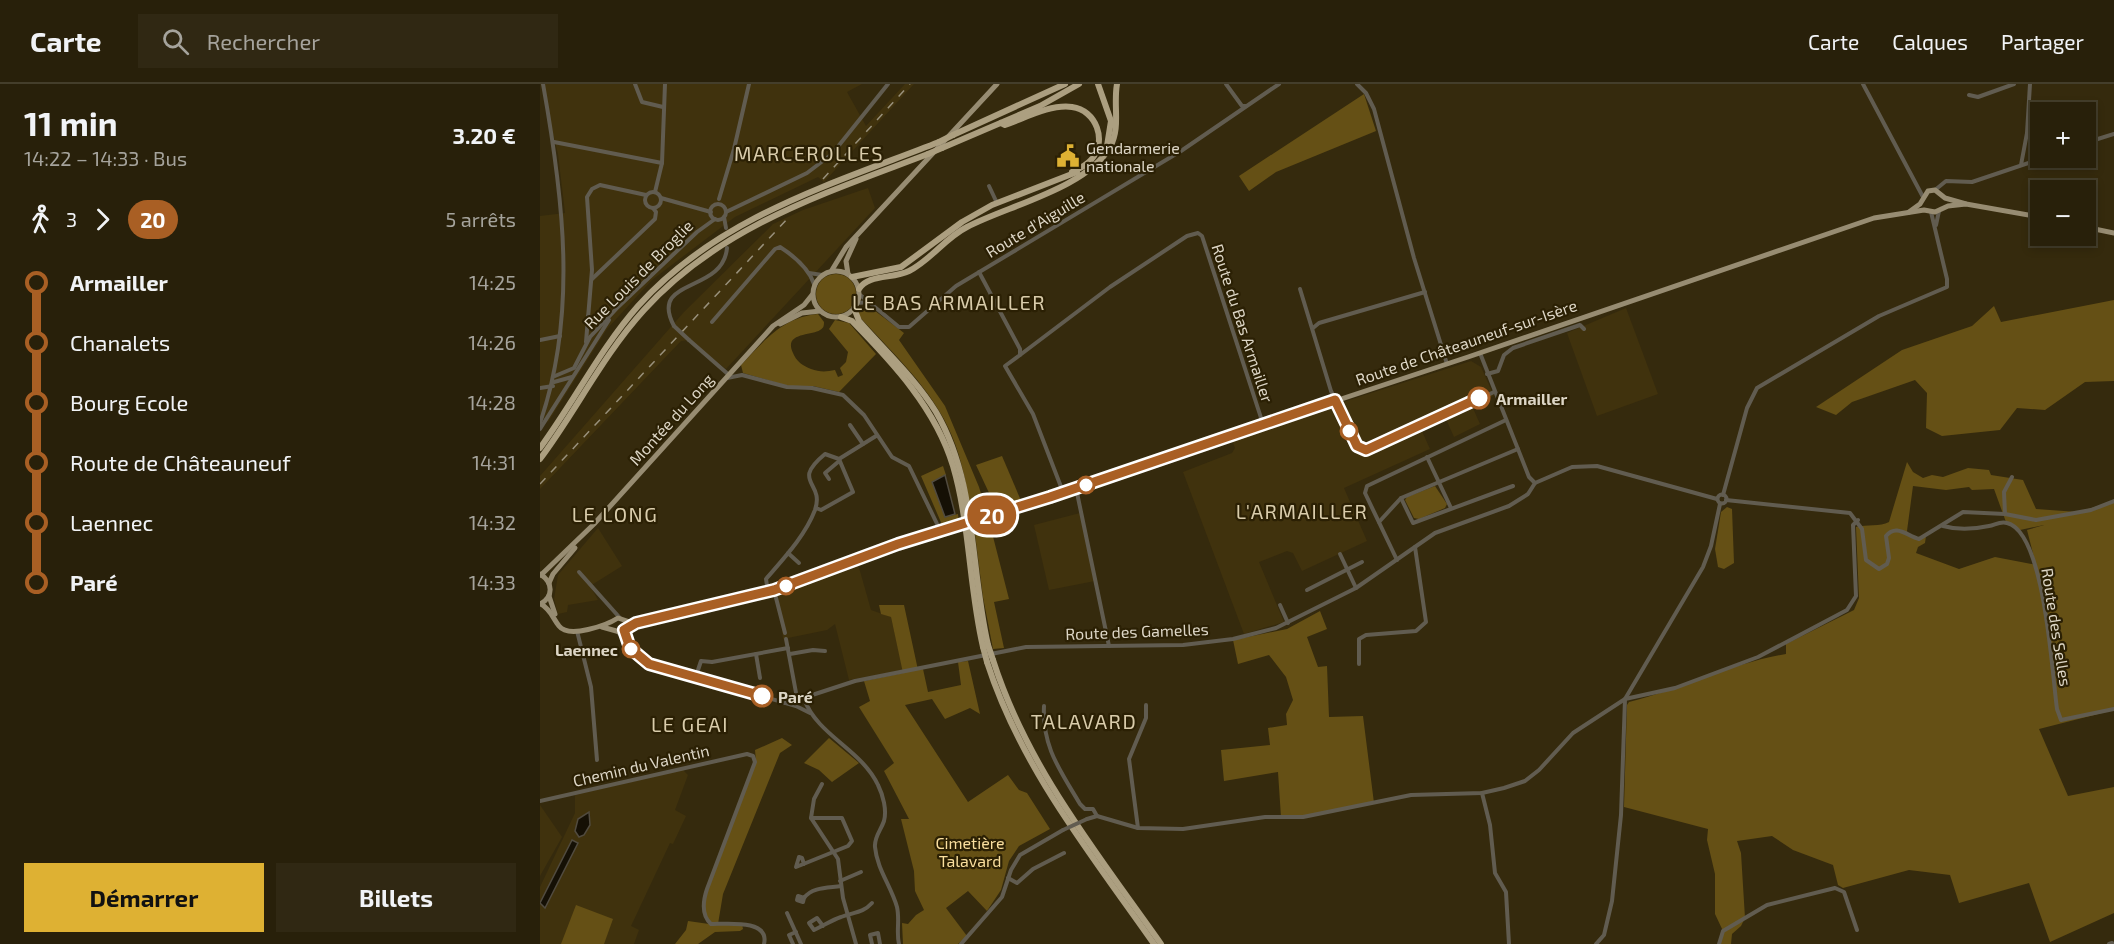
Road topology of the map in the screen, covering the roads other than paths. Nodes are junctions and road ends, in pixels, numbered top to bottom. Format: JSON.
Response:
{"nodes":[{"id":1,"x":543,"y":84,"type":"edge"},
{"id":2,"x":635,"y":84,"type":"edge"},
{"id":3,"x":665,"y":84,"type":"edge"},
{"id":4,"x":749,"y":84,"type":"edge"},
{"id":5,"x":888,"y":84,"type":"edge"},
{"id":6,"x":997,"y":84,"type":"edge"},
{"id":7,"x":1065,"y":84,"type":"edge"},
{"id":8,"x":1079,"y":84,"type":"edge"},
{"id":9,"x":1099,"y":84,"type":"edge"},
{"id":10,"x":1117,"y":84,"type":"edge"},
{"id":11,"x":1226,"y":84,"type":"edge"},
{"id":12,"x":1279,"y":84,"type":"edge"},
{"id":13,"x":1357,"y":84,"type":"edge"},
{"id":14,"x":1863,"y":84,"type":"edge"},
{"id":15,"x":2014,"y":84,"type":"edge"},
{"id":16,"x":2030,"y":84,"type":"edge"},
{"id":17,"x":1969,"y":94,"type":"dead end"},
{"id":18,"x":1247,"y":106,"type":"junction"},
{"id":19,"x":663,"y":107,"type":"junction"},
{"id":20,"x":1000,"y":123,"type":"junction"},
{"id":21,"x":2114,"y":134,"type":"edge"},
{"id":22,"x":2096,"y":140,"type":"edge"},
{"id":23,"x":554,"y":142,"type":"junction"},
{"id":24,"x":940,"y":145,"type":"junction"},
{"id":25,"x":1109,"y":149,"type":"junction"},
{"id":26,"x":2030,"y":162,"type":"edge"},
{"id":27,"x":662,"y":163,"type":"junction"},
{"id":28,"x":2021,"y":165,"type":"junction"},
{"id":29,"x":1063,"y":177,"type":"junction"},
{"id":30,"x":1944,"y":183,"type":"junction"},
{"id":31,"x":989,"y":186,"type":"dead end"},
{"id":32,"x":1919,"y":189,"type":"junction"},
{"id":33,"x":1935,"y":190,"type":"junction"},
{"id":34,"x":1928,"y":191,"type":"junction"},
{"id":35,"x":655,"y":192,"type":"junction"},
{"id":36,"x":646,"y":195,"type":"junction"},
{"id":37,"x":1943,"y":195,"type":"junction"},
{"id":38,"x":661,"y":198,"type":"junction"},
{"id":39,"x":1923,"y":200,"type":"junction"},
{"id":40,"x":997,"y":203,"type":"junction"},
{"id":41,"x":719,"y":204,"type":"junction"},
{"id":42,"x":1966,"y":204,"type":"junction"},
{"id":43,"x":653,"y":208,"type":"junction"},
{"id":44,"x":1941,"y":209,"type":"junction"},
{"id":45,"x":726,"y":210,"type":"junction"},
{"id":46,"x":1930,"y":211,"type":"junction"},
{"id":47,"x":712,"y":214,"type":"junction"},
{"id":48,"x":1905,"y":214,"type":"junction"},
{"id":49,"x":2030,"y":215,"type":"edge"},
{"id":50,"x":722,"y":218,"type":"junction"},
{"id":51,"x":725,"y":226,"type":"dead end"},
{"id":52,"x":863,"y":228,"type":"junction"},
{"id":53,"x":1935,"y":229,"type":"junction"},
{"id":54,"x":2096,"y":229,"type":"edge"},
{"id":55,"x":2114,"y":233,"type":"edge"},
{"id":56,"x":727,"y":248,"type":"dead end"},
{"id":57,"x":832,"y":270,"type":"junction"},
{"id":58,"x":979,"y":272,"type":"junction"},
{"id":59,"x":808,"y":273,"type":"junction"},
{"id":60,"x":822,"y":275,"type":"junction"},
{"id":61,"x":850,"y":275,"type":"junction"},
{"id":62,"x":592,"y":279,"type":"junction"},
{"id":63,"x":814,"y":284,"type":"junction"},
{"id":64,"x":1300,"y":289,"type":"dead end"},
{"id":65,"x":859,"y":291,"type":"junction"},
{"id":66,"x":1425,"y":292,"type":"junction"},
{"id":67,"x":812,"y":295,"type":"junction"},
{"id":68,"x":870,"y":302,"type":"junction"},
{"id":69,"x":856,"y":306,"type":"junction"},
{"id":70,"x":820,"y":311,"type":"junction"},
{"id":71,"x":587,"y":313,"type":"junction"},
{"id":72,"x":841,"y":317,"type":"junction"},
{"id":73,"x":712,"y":322,"type":"dead end"},
{"id":74,"x":592,"y":324,"type":"junction"},
{"id":75,"x":586,"y":326,"type":"junction"},
{"id":76,"x":603,"y":327,"type":"junction"},
{"id":77,"x":1313,"y":328,"type":"junction"},
{"id":78,"x":1584,"y":329,"type":"dead end"},
{"id":79,"x":769,"y":331,"type":"junction"},
{"id":80,"x":595,"y":332,"type":"junction"},
{"id":81,"x":560,"y":336,"type":"junction"},
{"id":82,"x":540,"y":340,"type":"edge"},
{"id":83,"x":594,"y":342,"type":"junction"},
{"id":84,"x":586,"y":345,"type":"junction"},
{"id":85,"x":1480,"y":353,"type":"junction"},
{"id":86,"x":1020,"y":355,"type":"junction"},
{"id":87,"x":739,"y":364,"type":"junction"},
{"id":88,"x":1447,"y":364,"type":"junction"},
{"id":89,"x":556,"y":368,"type":"junction"},
{"id":90,"x":566,"y":372,"type":"junction"},
{"id":91,"x":1487,"y":374,"type":"junction"},
{"id":92,"x":729,"y":375,"type":"junction"},
{"id":93,"x":742,"y":375,"type":"junction"},
{"id":94,"x":555,"y":376,"type":"junction"},
{"id":95,"x":572,"y":377,"type":"junction"},
{"id":96,"x":724,"y":380,"type":"junction"},
{"id":97,"x":553,"y":384,"type":"junction"},
{"id":98,"x":540,"y":388,"type":"edge"},
{"id":99,"x":1494,"y":392,"type":"junction"},
{"id":100,"x":1335,"y":400,"type":"junction"},
{"id":101,"x":1506,"y":420,"type":"junction"},
{"id":102,"x":540,"y":423,"type":"edge"},
{"id":103,"x":1263,"y":424,"type":"junction"},
{"id":104,"x":850,"y":425,"type":"dead end"},
{"id":105,"x":540,"y":429,"type":"edge"},
{"id":106,"x":876,"y":436,"type":"junction"},
{"id":107,"x":863,"y":444,"type":"junction"},
{"id":108,"x":540,"y":448,"type":"edge"},
{"id":109,"x":1518,"y":448,"type":"junction"},
{"id":110,"x":1427,"y":457,"type":"junction"},
{"id":111,"x":540,"y":459,"type":"edge"},
{"id":112,"x":838,"y":461,"type":"junction"},
{"id":113,"x":2012,"y":477,"type":"dead end"},
{"id":114,"x":830,"y":479,"type":"dead end"},
{"id":115,"x":1439,"y":482,"type":"junction"},
{"id":116,"x":1535,"y":483,"type":"junction"},
{"id":117,"x":1513,"y":486,"type":"dead end"},
{"id":118,"x":1076,"y":488,"type":"junction"},
{"id":119,"x":1063,"y":492,"type":"junction"},
{"id":120,"x":1723,"y":495,"type":"junction"},
{"id":121,"x":1401,"y":498,"type":"junction"},
{"id":122,"x":1717,"y":499,"type":"junction"},
{"id":123,"x":1726,"y":500,"type":"junction"},
{"id":124,"x":2114,"y":501,"type":"edge"},
{"id":125,"x":1720,"y":504,"type":"junction"},
{"id":126,"x":816,"y":508,"type":"junction"},
{"id":127,"x":1451,"y":508,"type":"junction"},
{"id":128,"x":2005,"y":514,"type":"junction"},
{"id":129,"x":1858,"y":520,"type":"junction"},
{"id":130,"x":1379,"y":522,"type":"junction"},
{"id":131,"x":594,"y":524,"type":"junction"},
{"id":132,"x":1943,"y":526,"type":"junction"},
{"id":133,"x":941,"y":532,"type":"junction"},
{"id":134,"x":1415,"y":547,"type":"junction"},
{"id":135,"x":788,"y":553,"type":"junction"},
{"id":136,"x":1340,"y":554,"type":"dead end"},
{"id":137,"x":1397,"y":560,"type":"junction"},
{"id":138,"x":1362,"y":562,"type":"dead end"},
{"id":139,"x":799,"y":563,"type":"dead end"},
{"id":140,"x":579,"y":572,"type":"dead end"},
{"id":141,"x":1347,"y":572,"type":"junction"},
{"id":142,"x":540,"y":574,"type":"edge"},
{"id":143,"x":549,"y":583,"type":"junction"},
{"id":144,"x":1356,"y":588,"type":"junction"},
{"id":145,"x":1307,"y":590,"type":"dead end"},
{"id":146,"x":771,"y":591,"type":"junction"},
{"id":147,"x":549,"y":596,"type":"junction"},
{"id":148,"x":541,"y":604,"type":"edge"},
{"id":149,"x":1280,"y":605,"type":"dead end"},
{"id":150,"x":556,"y":619,"type":"junction"},
{"id":151,"x":1288,"y":623,"type":"junction"},
{"id":152,"x":619,"y":624,"type":"junction"},
{"id":153,"x":577,"y":630,"type":"junction"},
{"id":154,"x":785,"y":633,"type":"dead end"},
{"id":155,"x":786,"y":639,"type":"dead end"},
{"id":156,"x":985,"y":646,"type":"junction"},
{"id":157,"x":1109,"y":646,"type":"junction"},
{"id":158,"x":788,"y":648,"type":"junction"},
{"id":159,"x":825,"y":651,"type":"dead end"},
{"id":160,"x":756,"y":654,"type":"junction"},
{"id":161,"x":790,"y":654,"type":"junction"},
{"id":162,"x":990,"y":661,"type":"junction"},
{"id":163,"x":1359,"y":664,"type":"dead end"},
{"id":164,"x":696,"y":676,"type":"junction"},
{"id":165,"x":760,"y":678,"type":"dead end"},
{"id":166,"x":1625,"y":699,"type":"junction"},
{"id":167,"x":801,"y":700,"type":"junction"},
{"id":168,"x":785,"y":703,"type":"junction"},
{"id":169,"x":1146,"y":705,"type":"dead end"},
{"id":170,"x":1044,"y":706,"type":"dead end"},
{"id":171,"x":799,"y":707,"type":"junction"},
{"id":172,"x":2114,"y":709,"type":"edge"},
{"id":173,"x":810,"y":713,"type":"junction"},
{"id":174,"x":597,"y":760,"type":"dead end"},
{"id":175,"x":822,"y":784,"type":"dead end"},
{"id":176,"x":1482,"y":794,"type":"junction"},
{"id":177,"x":540,"y":801,"type":"edge"},
{"id":178,"x":1098,"y":816,"type":"junction"},
{"id":179,"x":811,"y":818,"type":"junction"},
{"id":180,"x":1138,"y":828,"type":"junction"},
{"id":181,"x":834,"y":853,"type":"junction"},
{"id":182,"x":1064,"y":853,"type":"dead end"},
{"id":183,"x":804,"y":864,"type":"dead end"},
{"id":184,"x":861,"y":872,"type":"dead end"},
{"id":185,"x":1008,"y":878,"type":"junction"},
{"id":186,"x":840,"y":884,"type":"junction"},
{"id":187,"x":804,"y":898,"type":"dead end"},
{"id":188,"x":872,"y":903,"type":"dead end"},
{"id":189,"x":787,"y":913,"type":"dead end"},
{"id":190,"x":849,"y":915,"type":"junction"},
{"id":191,"x":823,"y":926,"type":"dead end"},
{"id":192,"x":1857,"y":930,"type":"dead end"},
{"id":193,"x":796,"y":933,"type":"junction"},
{"id":194,"x":1598,"y":943,"type":"edge"},
{"id":195,"x":764,"y":944,"type":"edge"},
{"id":196,"x":793,"y":944,"type":"edge"},
{"id":197,"x":801,"y":944,"type":"edge"},
{"id":198,"x":856,"y":944,"type":"edge"},
{"id":199,"x":873,"y":944,"type":"edge"},
{"id":200,"x":880,"y":944,"type":"edge"},
{"id":201,"x":899,"y":944,"type":"edge"},
{"id":202,"x":961,"y":944,"type":"edge"},
{"id":203,"x":1154,"y":944,"type":"edge"},
{"id":204,"x":1161,"y":944,"type":"edge"},
{"id":205,"x":1509,"y":944,"type":"edge"},
{"id":206,"x":1719,"y":944,"type":"edge"}],
"edges":[{"from":1,"to":23,"type":"street"},
{"from":2,"to":19,"type":"street"},
{"from":3,"to":19,"type":"street"},
{"from":4,"to":41,"type":"street"},
{"from":5,"to":45,"type":"street"},
{"from":6,"to":52,"type":"main road"},
{"from":7,"to":24,"type":"highway","bridge":true},
{"from":8,"to":20,"type":"highway"},
{"from":9,"to":25,"type":"highway"},
{"from":9,"to":29,"type":"highway"},
{"from":10,"to":25,"type":"highway"},
{"from":11,"to":18,"type":"street"},
{"from":12,"to":18,"type":"street","name":"Route d'Aiguille"},
{"from":13,"to":66,"type":"street"},
{"from":14,"to":32,"type":"street"},
{"from":15,"to":17,"type":"street"},
{"from":16,"to":28,"type":"street"},
{"from":18,"to":58,"type":"street","name":"Route d'Aiguille"},
{"from":19,"to":27,"type":"street"},
{"from":20,"to":24,"type":"highway"},
{"from":20,"to":29,"type":"highway"},
{"from":21,"to":22,"type":"street"},
{"from":23,"to":27,"type":"street"},
{"from":23,"to":81,"type":"street"},
{"from":24,"to":108,"type":"highway"},
{"from":24,"to":111,"type":"highway","bridge":true},
{"from":25,"to":65,"type":"highway"},
{"from":26,"to":28,"type":"street"},
{"from":27,"to":35,"type":"street"},
{"from":28,"to":30,"type":"street"},
{"from":29,"to":40,"type":"highway"},
{"from":30,"to":33,"type":"street"},
{"from":30,"to":37,"type":"street"},
{"from":31,"to":40,"type":"street"},
{"from":32,"to":34,"type":"street"},
{"from":32,"to":39,"type":"street"},
{"from":33,"to":34,"type":"main road"},
{"from":33,"to":37,"type":"main road"},
{"from":34,"to":39,"type":"main road"},
{"from":35,"to":36,"type":"street"},
{"from":35,"to":38,"type":"street"},
{"from":36,"to":43,"type":"street"},
{"from":36,"to":62,"type":"street"},
{"from":37,"to":42,"type":"main road"},
{"from":37,"to":44,"type":"main road"},
{"from":38,"to":43,"type":"street"},
{"from":38,"to":47,"type":"street"},
{"from":39,"to":46,"type":"main road"},
{"from":39,"to":48,"type":"main road"},
{"from":40,"to":61,"type":"highway"},
{"from":41,"to":45,"type":"street"},
{"from":41,"to":47,"type":"street","name":"Rue Louis de Broglie"},
{"from":42,"to":44,"type":"main road"},
{"from":42,"to":49,"type":"main road"},
{"from":43,"to":62,"type":"street"},
{"from":44,"to":46,"type":"main road"},
{"from":44,"to":53,"type":"street"},
{"from":45,"to":50,"type":"street"},
{"from":46,"to":48,"type":"main road","name":"Route de Châteauneuf-sur-Isère"},
{"from":46,"to":53,"type":"street"},
{"from":47,"to":50,"type":"street"},
{"from":47,"to":76,"type":"street","name":"Rue Louis de Broglie"},
{"from":48,"to":85,"type":"main road","name":"Route de Châteauneuf-sur-Isère"},
{"from":50,"to":51,"type":"street"},
{"from":52,"to":57,"type":"main road"},
{"from":52,"to":61,"type":"main road"},
{"from":53,"to":120,"type":"street"},
{"from":54,"to":55,"type":"main road"},
{"from":56,"to":92,"type":"street","bridge":true},
{"from":57,"to":60,"type":"main road"},
{"from":57,"to":61,"type":"main road"},
{"from":58,"to":68,"type":"street","name":"Route d'Aiguille"},
{"from":58,"to":86,"type":"street"},
{"from":59,"to":60,"type":"street"},
{"from":59,"to":63,"type":"street"},
{"from":59,"to":73,"type":"street"},
{"from":60,"to":63,"type":"main road"},
{"from":61,"to":65,"type":"main road"},
{"from":62,"to":71,"type":"street"},
{"from":63,"to":67,"type":"main road"},
{"from":64,"to":77,"type":"street"},
{"from":65,"to":68,"type":"street","name":"Route d'Aiguille"},
{"from":65,"to":69,"type":"main road"},
{"from":66,"to":77,"type":"street"},
{"from":66,"to":88,"type":"street"},
{"from":67,"to":70,"type":"main road"},
{"from":67,"to":79,"type":"main road","name":"Montée du Long"},
{"from":68,"to":69,"type":"street"},
{"from":69,"to":72,"type":"main road"},
{"from":69,"to":156,"type":"highway"},
{"from":70,"to":72,"type":"main road"},
{"from":70,"to":79,"type":"main road","name":"Montée du Long"},
{"from":71,"to":74,"type":"street"},
{"from":71,"to":75,"type":"street"},
{"from":72,"to":156,"type":"highway"},
{"from":74,"to":76,"type":"street"},
{"from":74,"to":80,"type":"street"},
{"from":75,"to":80,"type":"street"},
{"from":75,"to":84,"type":"street"},
{"from":76,"to":80,"type":"street","name":"Rue Louis de Broglie"},
{"from":76,"to":83,"type":"street"},
{"from":77,"to":100,"type":"street"},
{"from":78,"to":91,"type":"street"},
{"from":79,"to":87,"type":"main road","name":"Montée du Long"},
{"from":80,"to":83,"type":"street"},
{"from":80,"to":84,"type":"street","name":"Rue Louis de Broglie"},
{"from":81,"to":82,"type":"street"},
{"from":81,"to":89,"type":"street"},
{"from":83,"to":95,"type":"street"},
{"from":84,"to":90,"type":"street","name":"Rue Louis de Broglie"},
{"from":85,"to":88,"type":"main road","name":"Route de Châteauneuf-sur-Isère"},
{"from":85,"to":91,"type":"street"},
{"from":86,"to":103,"type":"street","name":"Route du Bas Armailler"},
{"from":86,"to":119,"type":"street"},
{"from":87,"to":92,"type":"main road","name":"Montée du Long"},
{"from":87,"to":93,"type":"street"},
{"from":88,"to":100,"type":"main road","name":"Route de Châteauneuf-sur-Isère"},
{"from":89,"to":90,"type":"street"},
{"from":89,"to":94,"type":"street"},
{"from":90,"to":94,"type":"street"},
{"from":91,"to":99,"type":"street"},
{"from":92,"to":96,"type":"main road","name":"Montée du Long"},
{"from":93,"to":96,"type":"street"},
{"from":93,"to":106,"type":"street"},
{"from":94,"to":97,"type":"street"},
{"from":95,"to":97,"type":"street"},
{"from":95,"to":105,"type":"street"},
{"from":96,"to":131,"type":"main road","name":"Montée du Long"},
{"from":97,"to":98,"type":"street"},
{"from":97,"to":102,"type":"street"},
{"from":99,"to":100,"type":"street"},
{"from":99,"to":101,"type":"street"},
{"from":100,"to":103,"type":"main road","name":"Route de Châteauneuf-sur-Isère"},
{"from":101,"to":109,"type":"street"},
{"from":101,"to":110,"type":"street"},
{"from":103,"to":118,"type":"main road","name":"Route de Châteauneuf-sur-Isère"},
{"from":104,"to":107,"type":"street"},
{"from":106,"to":107,"type":"street"},
{"from":106,"to":133,"type":"street"},
{"from":107,"to":112,"type":"street"},
{"from":109,"to":115,"type":"street"},
{"from":109,"to":116,"type":"street"},
{"from":110,"to":115,"type":"street"},
{"from":110,"to":130,"type":"street"},
{"from":112,"to":114,"type":"street"},
{"from":112,"to":126,"type":"street"},
{"from":112,"to":126,"type":"street"},
{"from":113,"to":128,"type":"street"},
{"from":115,"to":121,"type":"street"},
{"from":115,"to":127,"type":"street"},
{"from":116,"to":122,"type":"street","name":"Route des Gamelles"},
{"from":116,"to":134,"type":"street","name":"Route des Gamelles"},
{"from":117,"to":127,"type":"street"},
{"from":118,"to":119,"type":"main road","name":"Route de Châteauneuf-sur-Isère"},
{"from":118,"to":157,"type":"street"},
{"from":119,"to":133,"type":"main road","name":"Route de Châteauneuf-sur-Isère","bridge":true},
{"from":120,"to":122,"type":"street"},
{"from":120,"to":123,"type":"street"},
{"from":121,"to":127,"type":"street"},
{"from":121,"to":130,"type":"street"},
{"from":122,"to":125,"type":"street"},
{"from":123,"to":125,"type":"street"},
{"from":123,"to":129,"type":"street"},
{"from":124,"to":128,"type":"street"},
{"from":125,"to":166,"type":"street"},
{"from":126,"to":135,"type":"street"},
{"from":128,"to":132,"type":"street"},
{"from":129,"to":132,"type":"street"},
{"from":129,"to":166,"type":"street"},
{"from":130,"to":137,"type":"street"},
{"from":131,"to":142,"type":"main road","name":"Montée du Long"},
{"from":131,"to":143,"type":"main road","name":"Montée du Long"},
{"from":132,"to":172,"type":"street","name":"Route des Selles"},
{"from":133,"to":146,"type":"main road","name":"Route de Châteauneuf-sur-Isère"},
{"from":134,"to":137,"type":"street","name":"Route des Gamelles"},
{"from":134,"to":163,"type":"street"},
{"from":135,"to":139,"type":"street"},
{"from":135,"to":146,"type":"street"},
{"from":136,"to":141,"type":"street"},
{"from":137,"to":144,"type":"street","name":"Route des Gamelles"},
{"from":138,"to":141,"type":"street"},
{"from":140,"to":152,"type":"street"},
{"from":141,"to":144,"type":"street"},
{"from":141,"to":145,"type":"street"},
{"from":142,"to":143,"type":"main road"},
{"from":143,"to":147,"type":"main road"},
{"from":144,"to":151,"type":"street","name":"Route des Gamelles"},
{"from":146,"to":152,"type":"main road","name":"Route de Châteauneuf-sur-Isère"},
{"from":146,"to":154,"type":"street"},
{"from":147,"to":148,"type":"main road"},
{"from":147,"to":150,"type":"main road"},
{"from":148,"to":150,"type":"main road"},
{"from":149,"to":151,"type":"street"},
{"from":150,"to":153,"type":"main road"},
{"from":151,"to":157,"type":"street","name":"Route des Gamelles"},
{"from":152,"to":153,"type":"main road"},
{"from":152,"to":164,"type":"street"},
{"from":153,"to":174,"type":"street"},
{"from":155,"to":158,"type":"street"},
{"from":156,"to":162,"type":"highway","bridge":true},
{"from":157,"to":167,"type":"street","name":"Route des Gamelles"},
{"from":158,"to":160,"type":"street"},
{"from":158,"to":161,"type":"street"},
{"from":159,"to":161,"type":"street"},
{"from":160,"to":164,"type":"street"},
{"from":160,"to":165,"type":"street"},
{"from":161,"to":167,"type":"street"},
{"from":162,"to":203,"type":"highway"},
{"from":162,"to":204,"type":"highway"},
{"from":164,"to":168,"type":"street"},
{"from":166,"to":176,"type":"street"},
{"from":166,"to":194,"type":"street"},
{"from":167,"to":168,"type":"street"},
{"from":167,"to":171,"type":"street"},
{"from":167,"to":171,"type":"street","name":"Route des Gamelles"},
{"from":167,"to":173,"type":"street"},
{"from":168,"to":171,"type":"street"},
{"from":169,"to":180,"type":"street"},
{"from":170,"to":178,"type":"street"},
{"from":171,"to":173,"type":"street"},
{"from":173,"to":201,"type":"street"},
{"from":175,"to":179,"type":"street"},
{"from":176,"to":180,"type":"street"},
{"from":176,"to":205,"type":"street"},
{"from":177,"to":195,"type":"street","name":"Chemin du Valentin"},
{"from":178,"to":180,"type":"street"},
{"from":178,"to":185,"type":"street","bridge":true},
{"from":179,"to":181,"type":"street"},
{"from":179,"to":181,"type":"street"},
{"from":181,"to":183,"type":"street"},
{"from":181,"to":186,"type":"street"},
{"from":182,"to":185,"type":"street"},
{"from":184,"to":186,"type":"street"},
{"from":185,"to":202,"type":"street"},
{"from":186,"to":187,"type":"street"},
{"from":186,"to":190,"type":"street"},
{"from":188,"to":190,"type":"street"},
{"from":189,"to":193,"type":"street"},
{"from":190,"to":191,"type":"street"},
{"from":190,"to":198,"type":"street"},
{"from":192,"to":206,"type":"street"},
{"from":193,"to":196,"type":"street"},
{"from":193,"to":197,"type":"street"},
{"from":199,"to":200,"type":"street"},
{"from":199,"to":200,"type":"street"}]}
